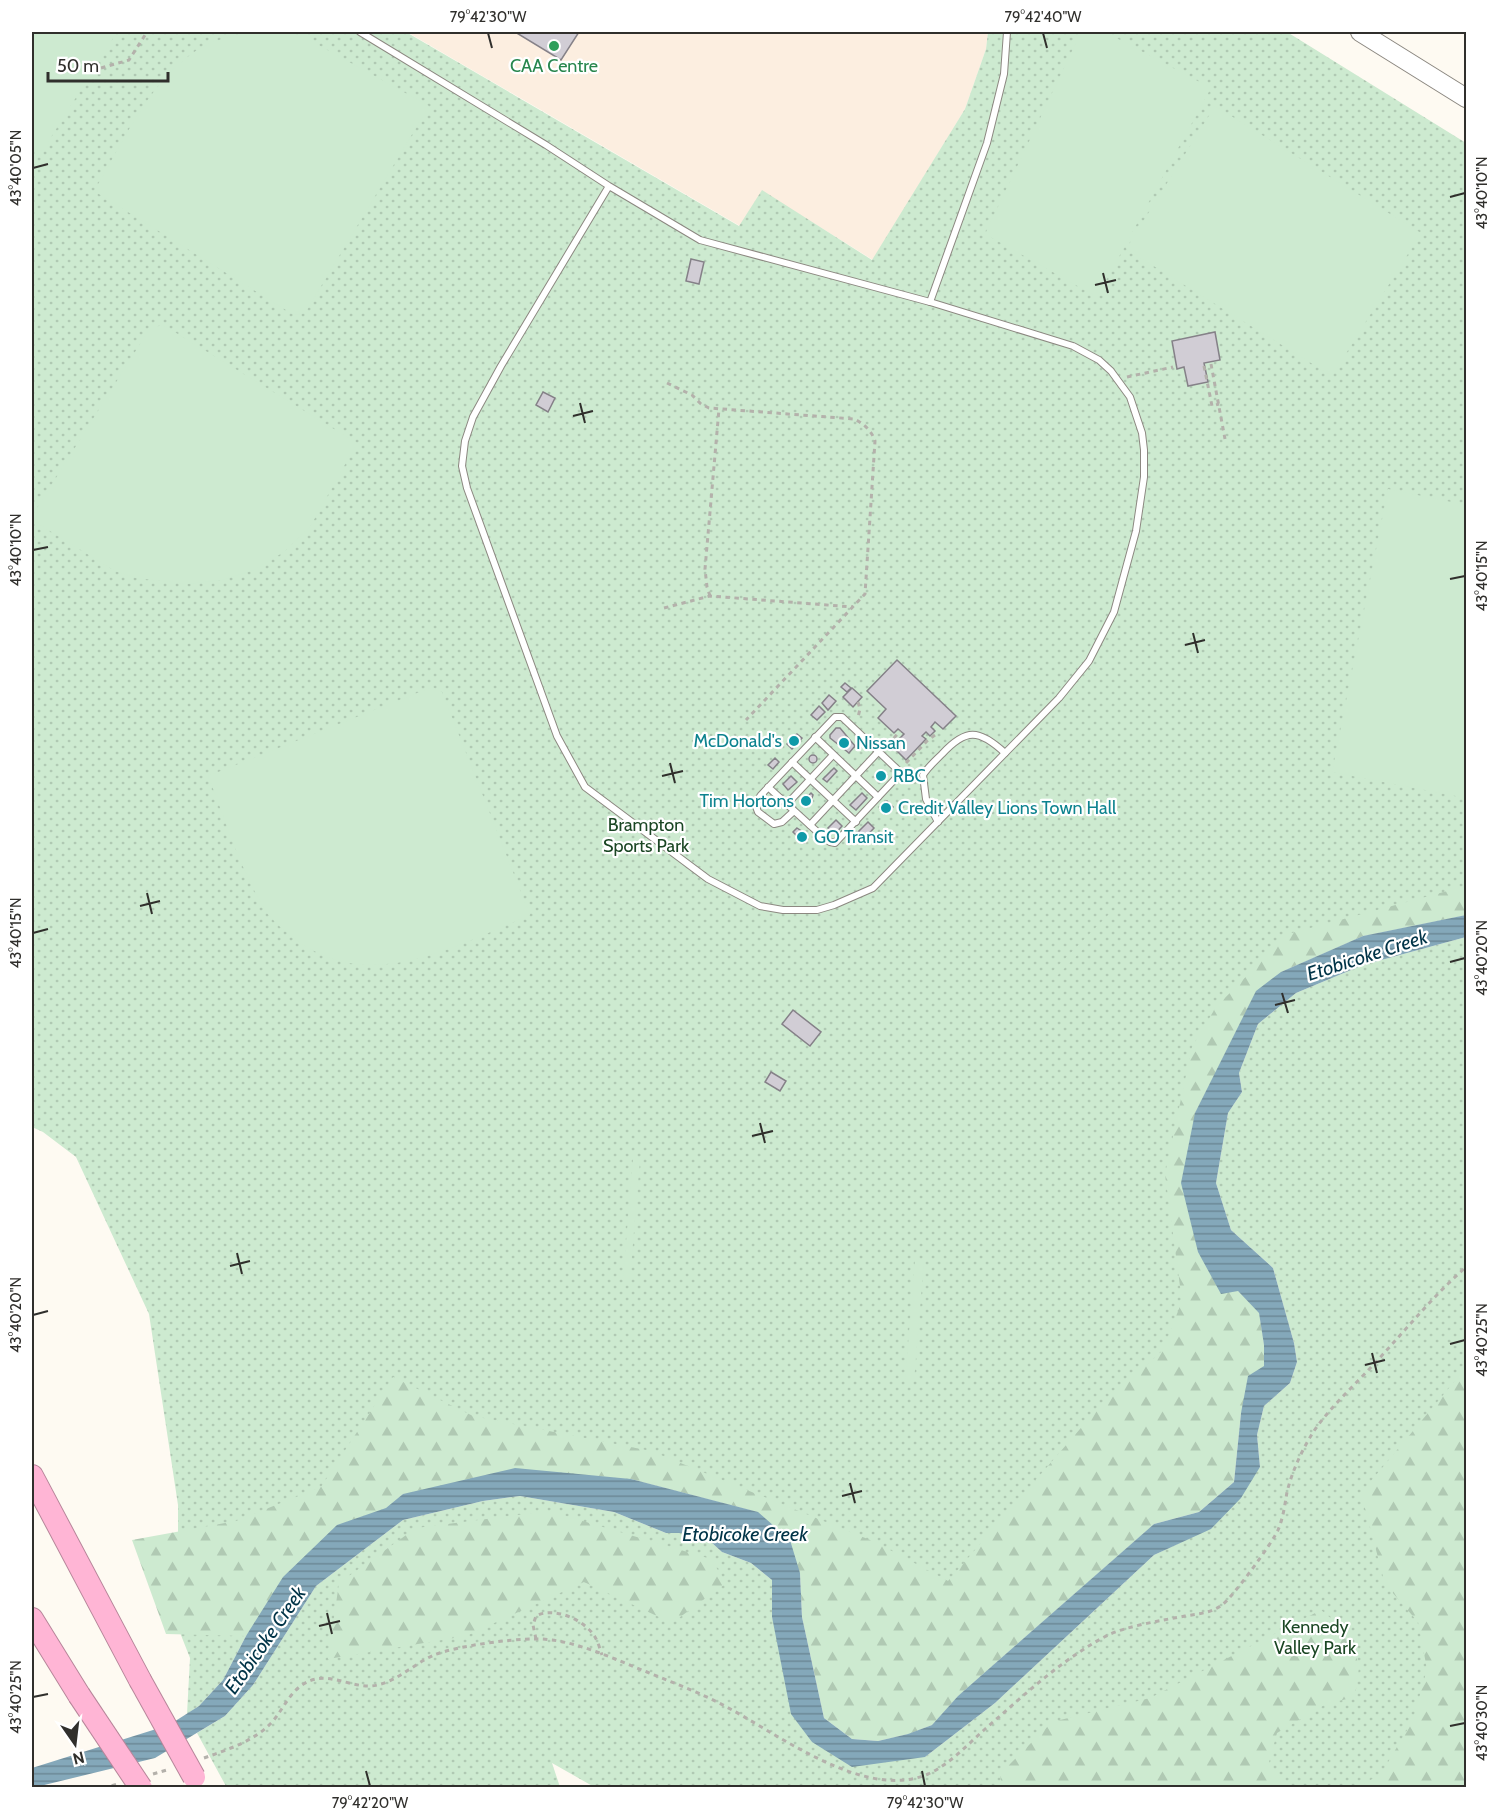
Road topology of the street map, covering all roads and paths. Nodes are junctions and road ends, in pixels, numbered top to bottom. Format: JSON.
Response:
{"nodes":[{"id":1,"x":147,"y":32,"type":"edge"},
{"id":2,"x":360,"y":32,"type":"edge"},
{"id":3,"x":1007,"y":32,"type":"edge"},
{"id":4,"x":1360,"y":32,"type":"edge"},
{"id":5,"x":101,"y":68,"type":"dead end"},
{"id":6,"x":1467,"y":98,"type":"edge"},
{"id":7,"x":609,"y":186,"type":"junction"},
{"id":8,"x":930,"y":302,"type":"junction"},
{"id":9,"x":1211,"y":364,"type":"dead end"},
{"id":10,"x":1204,"y":366,"type":"dead end"},
{"id":11,"x":1173,"y":367,"type":"dead end"},
{"id":12,"x":1117,"y":379,"type":"junction"},
{"id":13,"x":667,"y":383,"type":"dead end"},
{"id":14,"x":1219,"y":404,"type":"junction"},
{"id":15,"x":719,"y":409,"type":"junction"},
{"id":16,"x":1225,"y":439,"type":"dead end"},
{"id":17,"x":710,"y":596,"type":"junction"},
{"id":18,"x":853,"y":607,"type":"junction"},
{"id":19,"x":664,"y":608,"type":"dead end"},
{"id":20,"x":858,"y":702,"type":"dead end"},
{"id":21,"x":856,"y":719,"type":"dead end"},
{"id":22,"x":746,"y":720,"type":"dead end"},
{"id":23,"x":900,"y":731,"type":"dead end"},
{"id":24,"x":815,"y":737,"type":"junction"},
{"id":25,"x":940,"y":740,"type":"dead end"},
{"id":26,"x":886,"y":747,"type":"dead end"},
{"id":27,"x":879,"y":751,"type":"junction"},
{"id":28,"x":1005,"y":753,"type":"junction"},
{"id":29,"x":833,"y":755,"type":"junction"},
{"id":30,"x":792,"y":762,"type":"junction"},
{"id":31,"x":904,"y":764,"type":"dead end"},
{"id":32,"x":856,"y":776,"type":"junction"},
{"id":33,"x":810,"y":779,"type":"junction"},
{"id":34,"x":768,"y":787,"type":"junction"},
{"id":35,"x":878,"y":797,"type":"junction"},
{"id":36,"x":833,"y":801,"type":"junction"},
{"id":37,"x":787,"y":804,"type":"junction"},
{"id":38,"x":794,"y":811,"type":"junction"},
{"id":39,"x":856,"y":822,"type":"junction"},
{"id":40,"x":938,"y":822,"type":"junction"},
{"id":41,"x":810,"y":825,"type":"junction"},
{"id":42,"x":1467,"y":1267,"type":"edge"},
{"id":43,"x":32,"y":1476,"type":"edge"},
{"id":44,"x":32,"y":1619,"type":"edge"},
{"id":45,"x":536,"y":1639,"type":"junction"},
{"id":46,"x":602,"y":1655,"type":"junction"},
{"id":47,"x":193,"y":1772,"type":"edge"},
{"id":48,"x":138,"y":1782,"type":"edge"},
{"id":49,"x":103,"y":1788,"type":"edge"}],
"edges":[{"from":1,"to":5,"type":"path"},
{"from":2,"to":7,"type":"lane"},
{"from":3,"to":8,"type":"lane"},
{"from":4,"to":6,"type":"main road"},
{"from":7,"to":8,"type":"lane"},
{"from":7,"to":40,"type":"lane"},
{"from":8,"to":12,"type":"lane"},
{"from":9,"to":14,"type":"path"},
{"from":10,"to":14,"type":"path"},
{"from":11,"to":12,"type":"path"},
{"from":12,"to":28,"type":"lane"},
{"from":13,"to":15,"type":"path"},
{"from":14,"to":16,"type":"path"},
{"from":15,"to":17,"type":"path"},
{"from":15,"to":18,"type":"path"},
{"from":17,"to":18,"type":"path"},
{"from":17,"to":19,"type":"path"},
{"from":18,"to":22,"type":"path"},
{"from":20,"to":21,"type":"path"},
{"from":23,"to":26,"type":"path"},
{"from":24,"to":27,"type":"lane"},
{"from":24,"to":29,"type":"lane"},
{"from":24,"to":30,"type":"lane"},
{"from":25,"to":31,"type":"path"},
{"from":27,"to":32,"type":"lane"},
{"from":27,"to":35,"type":"lane"},
{"from":28,"to":40,"type":"lane"},
{"from":28,"to":40,"type":"lane"},
{"from":29,"to":32,"type":"lane"},
{"from":29,"to":33,"type":"lane"},
{"from":30,"to":33,"type":"lane"},
{"from":30,"to":34,"type":"lane"},
{"from":32,"to":35,"type":"lane"},
{"from":32,"to":36,"type":"lane"},
{"from":33,"to":36,"type":"lane"},
{"from":33,"to":37,"type":"lane"},
{"from":34,"to":37,"type":"lane"},
{"from":34,"to":38,"type":"lane"},
{"from":35,"to":39,"type":"lane"},
{"from":36,"to":39,"type":"lane"},
{"from":36,"to":41,"type":"lane"},
{"from":37,"to":38,"type":"lane"},
{"from":38,"to":41,"type":"lane"},
{"from":39,"to":41,"type":"lane"},
{"from":42,"to":46,"type":"path"},
{"from":43,"to":47,"type":"highway","bridge":true},
{"from":44,"to":48,"type":"highway","bridge":true},
{"from":45,"to":46,"type":"path"},
{"from":45,"to":46,"type":"path"},
{"from":45,"to":47,"type":"path"},
{"from":47,"to":48,"type":"path"},
{"from":48,"to":49,"type":"path"}]}
